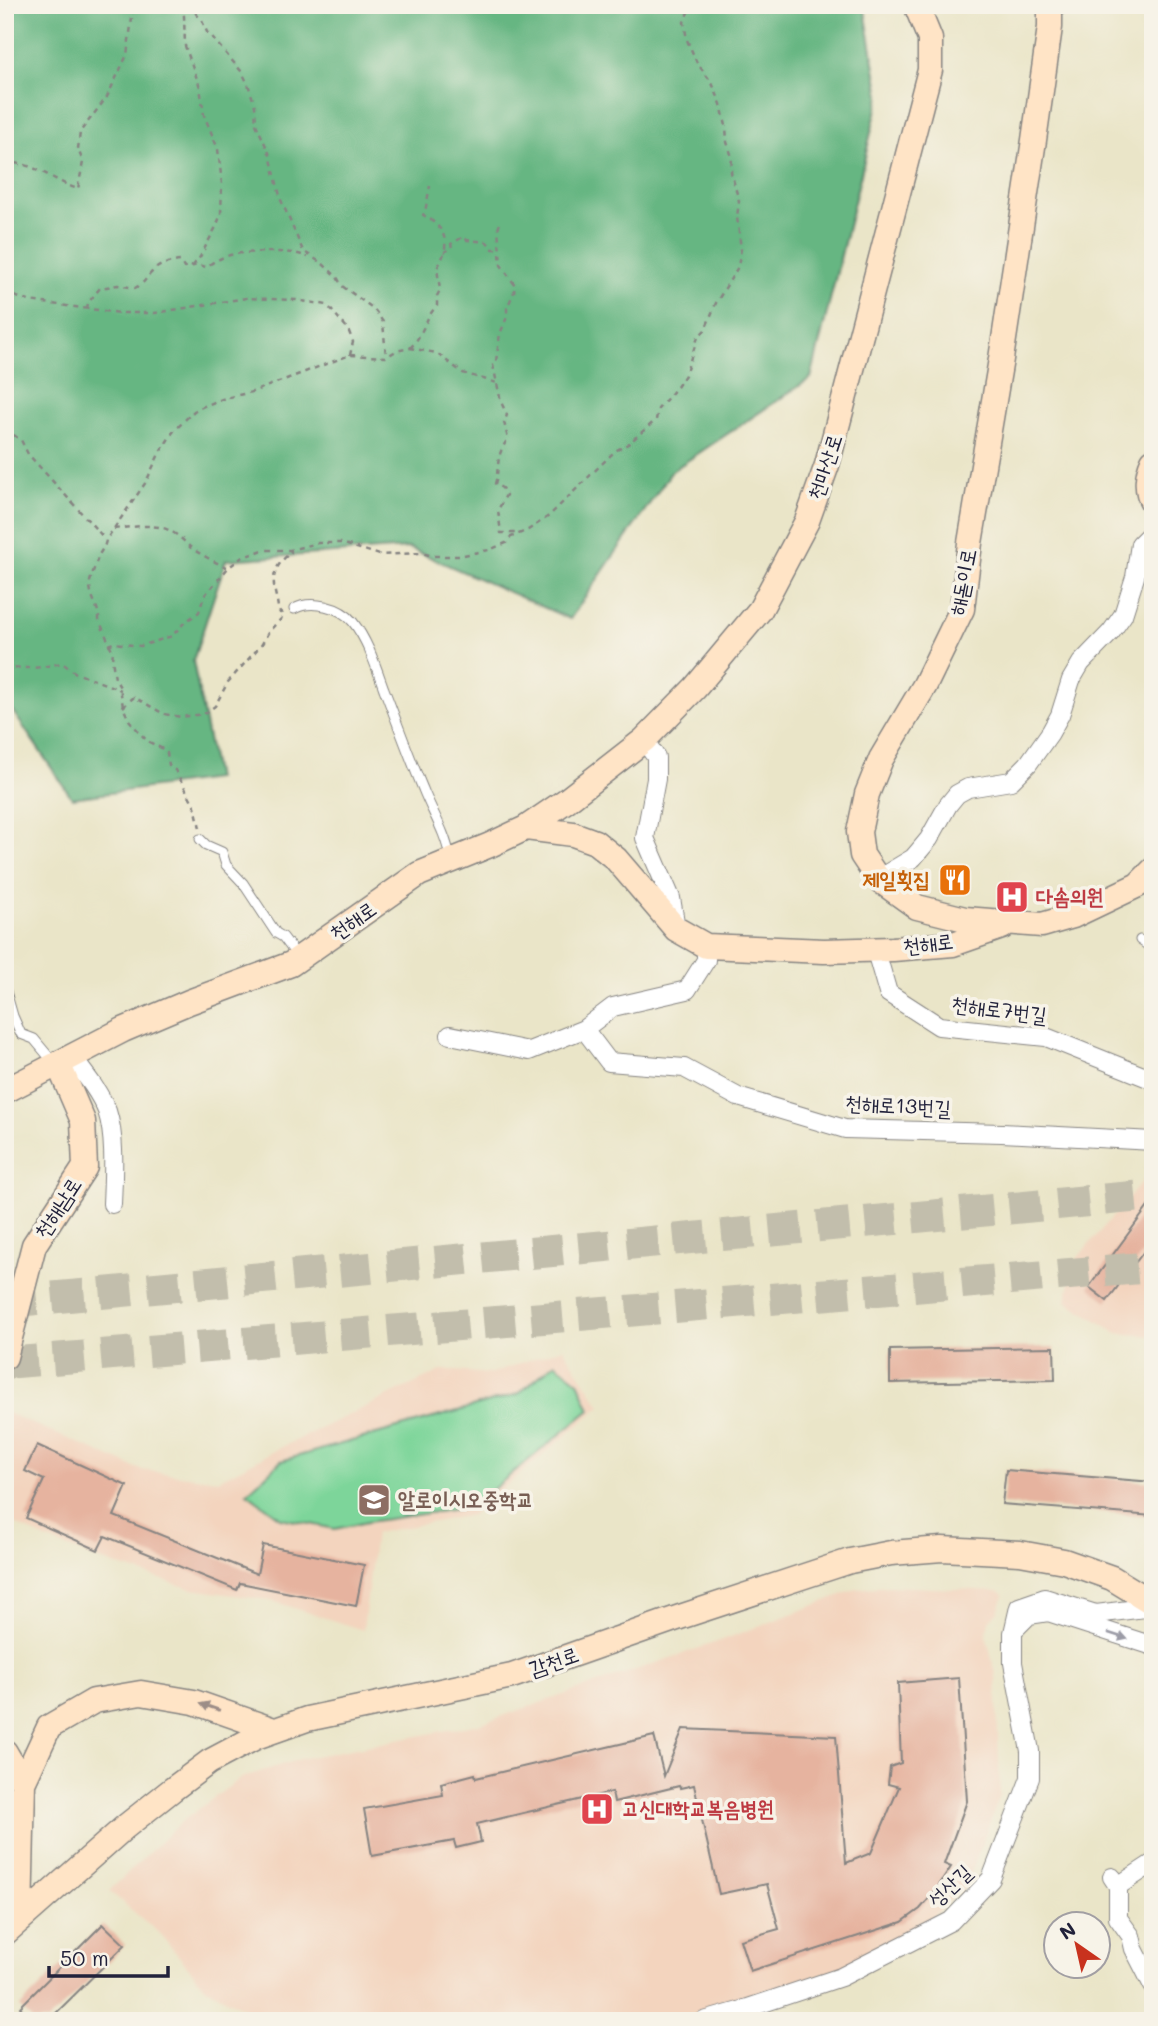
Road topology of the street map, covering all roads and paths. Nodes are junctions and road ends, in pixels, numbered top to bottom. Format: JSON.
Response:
{"nodes":[{"id":1,"x":138,"y":5,"type":"edge"},
{"id":2,"x":182,"y":5,"type":"edge"},
{"id":3,"x":189,"y":5,"type":"edge"},
{"id":4,"x":691,"y":5,"type":"edge"},
{"id":5,"x":916,"y":5,"type":"edge"},
{"id":6,"x":1051,"y":5,"type":"edge"},
{"id":7,"x":5,"y":163,"type":"edge"},
{"id":8,"x":5,"y":179,"type":"edge"},
{"id":9,"x":430,"y":186,"type":"dead end"},
{"id":10,"x":5,"y":191,"type":"edge"},
{"id":11,"x":500,"y":224,"type":"dead end"},
{"id":12,"x":499,"y":248,"type":"junction"},
{"id":13,"x":444,"y":252,"type":"junction"},
{"id":14,"x":316,"y":260,"type":"junction"},
{"id":15,"x":192,"y":267,"type":"junction"},
{"id":16,"x":5,"y":293,"type":"edge"},
{"id":17,"x":87,"y":309,"type":"junction"},
{"id":18,"x":410,"y":348,"type":"junction"},
{"id":19,"x":350,"y":355,"type":"junction"},
{"id":20,"x":386,"y":357,"type":"junction"},
{"id":21,"x":497,"y":383,"type":"junction"},
{"id":22,"x":5,"y":429,"type":"edge"},
{"id":23,"x":1153,"y":461,"type":"edge"},
{"id":24,"x":1153,"y":502,"type":"edge"},
{"id":25,"x":114,"y":529,"type":"junction"},
{"id":26,"x":1153,"y":531,"type":"edge"},
{"id":27,"x":520,"y":534,"type":"junction"},
{"id":28,"x":106,"y":540,"type":"junction"},
{"id":29,"x":290,"y":550,"type":"junction"},
{"id":30,"x":228,"y":568,"type":"junction"},
{"id":31,"x":295,"y":609,"type":"junction"},
{"id":32,"x":108,"y":645,"type":"junction"},
{"id":33,"x":5,"y":665,"type":"edge"},
{"id":34,"x":121,"y":691,"type":"junction"},
{"id":35,"x":123,"y":706,"type":"junction"},
{"id":36,"x":644,"y":740,"type":"junction"},
{"id":37,"x":526,"y":828,"type":"junction"},
{"id":38,"x":200,"y":839,"type":"joint"},
{"id":39,"x":451,"y":861,"type":"junction"},
{"id":40,"x":1153,"y":870,"type":"edge"},
{"id":41,"x":878,"y":879,"type":"junction"},
{"id":42,"x":1013,"y":923,"type":"junction"},
{"id":43,"x":676,"y":929,"type":"junction"},
{"id":44,"x":1140,"y":940,"type":"dead end"},
{"id":45,"x":706,"y":946,"type":"junction"},
{"id":46,"x":875,"y":948,"type":"junction"},
{"id":47,"x":1153,"y":949,"type":"edge"},
{"id":48,"x":299,"y":959,"type":"junction"},
{"id":49,"x":5,"y":988,"type":"edge"},
{"id":50,"x":584,"y":1029,"type":"junction"},
{"id":51,"x":450,"y":1035,"type":"dead end"},
{"id":52,"x":61,"y":1061,"type":"junction"},
{"id":53,"x":1153,"y":1080,"type":"edge"},
{"id":54,"x":5,"y":1091,"type":"edge"},
{"id":55,"x":1153,"y":1141,"type":"edge"},
{"id":56,"x":112,"y":1204,"type":"dead end"},
{"id":57,"x":5,"y":1357,"type":"edge"},
{"id":58,"x":1153,"y":1605,"type":"edge"},
{"id":59,"x":1013,"y":1633,"type":"junction"},
{"id":60,"x":1153,"y":1646,"type":"edge"},
{"id":61,"x":274,"y":1730,"type":"junction"},
{"id":62,"x":5,"y":1752,"type":"edge"},
{"id":63,"x":23,"y":1783,"type":"junction"},
{"id":64,"x":1153,"y":1863,"type":"edge"},
{"id":65,"x":13,"y":1927,"type":"edge"},
{"id":66,"x":1153,"y":1986,"type":"edge"},
{"id":67,"x":738,"y":2016,"type":"edge"},
{"id":68,"x":704,"y":2021,"type":"edge"}],
"edges":[{"from":1,"to":7,"type":"path"},
{"from":2,"to":15,"type":"path"},
{"from":3,"to":14,"type":"path"},
{"from":4,"to":27,"type":"path"},
{"from":5,"to":36,"type":"main road","name":"천마산로"},
{"from":6,"to":41,"type":"main road","name":"해돋이로"},
{"from":8,"to":10,"type":"path"},
{"from":9,"to":13,"type":"path"},
{"from":11,"to":12,"type":"path"},
{"from":12,"to":13,"type":"path"},
{"from":12,"to":21,"type":"path"},
{"from":13,"to":18,"type":"path"},
{"from":14,"to":15,"type":"path"},
{"from":14,"to":20,"type":"path"},
{"from":15,"to":17,"type":"path"},
{"from":16,"to":17,"type":"path"},
{"from":17,"to":19,"type":"path"},
{"from":18,"to":20,"type":"path"},
{"from":18,"to":21,"type":"path"},
{"from":19,"to":20,"type":"path"},
{"from":19,"to":25,"type":"path"},
{"from":21,"to":27,"type":"path"},
{"from":22,"to":28,"type":"path"},
{"from":23,"to":24,"type":"main road"},
{"from":25,"to":28,"type":"path"},
{"from":25,"to":30,"type":"path"},
{"from":26,"to":41,"type":"street"},
{"from":27,"to":29,"type":"path"},
{"from":28,"to":32,"type":"path"},
{"from":29,"to":30,"type":"path"},
{"from":29,"to":31,"type":"path"},
{"from":30,"to":32,"type":"path"},
{"from":31,"to":35,"type":"path"},
{"from":31,"to":39,"type":"lane"},
{"from":32,"to":34,"type":"path"},
{"from":33,"to":34,"type":"path"},
{"from":34,"to":35,"type":"path"},
{"from":35,"to":38,"type":"path"},
{"from":36,"to":37,"type":"main road","name":"천마산로"},
{"from":36,"to":43,"type":"street"},
{"from":37,"to":39,"type":"main road","name":"천해로"},
{"from":37,"to":43,"type":"main road","name":"천해로"},
{"from":38,"to":48,"type":"lane"},
{"from":39,"to":48,"type":"main road","name":"천해로"},
{"from":40,"to":42,"type":"main road","name":"해돋이로"},
{"from":41,"to":42,"type":"main road","name":"해돋이로"},
{"from":42,"to":46,"type":"main road","name":"천해로"},
{"from":43,"to":45,"type":"main road","name":"천해로"},
{"from":44,"to":47,"type":"lane"},
{"from":45,"to":46,"type":"main road","name":"천해로"},
{"from":45,"to":50,"type":"street"},
{"from":46,"to":53,"type":"street","name":"천해로7번길"},
{"from":48,"to":52,"type":"main road","name":"천해로"},
{"from":49,"to":52,"type":"lane"},
{"from":50,"to":51,"type":"street"},
{"from":50,"to":55,"type":"street","name":"천해로13번길"},
{"from":52,"to":54,"type":"main road","name":"천해로"},
{"from":52,"to":56,"type":"street"},
{"from":52,"to":57,"type":"main road","name":"천해남로"},
{"from":58,"to":59,"type":"street","name":"성산길"},
{"from":58,"to":61,"type":"main road","name":"감천로"},
{"from":59,"to":60,"type":"street","one_way":true},
{"from":59,"to":67,"type":"street","name":"성산길"},
{"from":61,"to":63,"type":"main road","one_way":true},
{"from":61,"to":65,"type":"main road","name":"감천로"},
{"from":62,"to":63,"type":"main road"},
{"from":63,"to":65,"type":"main road"},
{"from":64,"to":66,"type":"street"},
{"from":67,"to":68,"type":"street","name":"성산길"}]}
